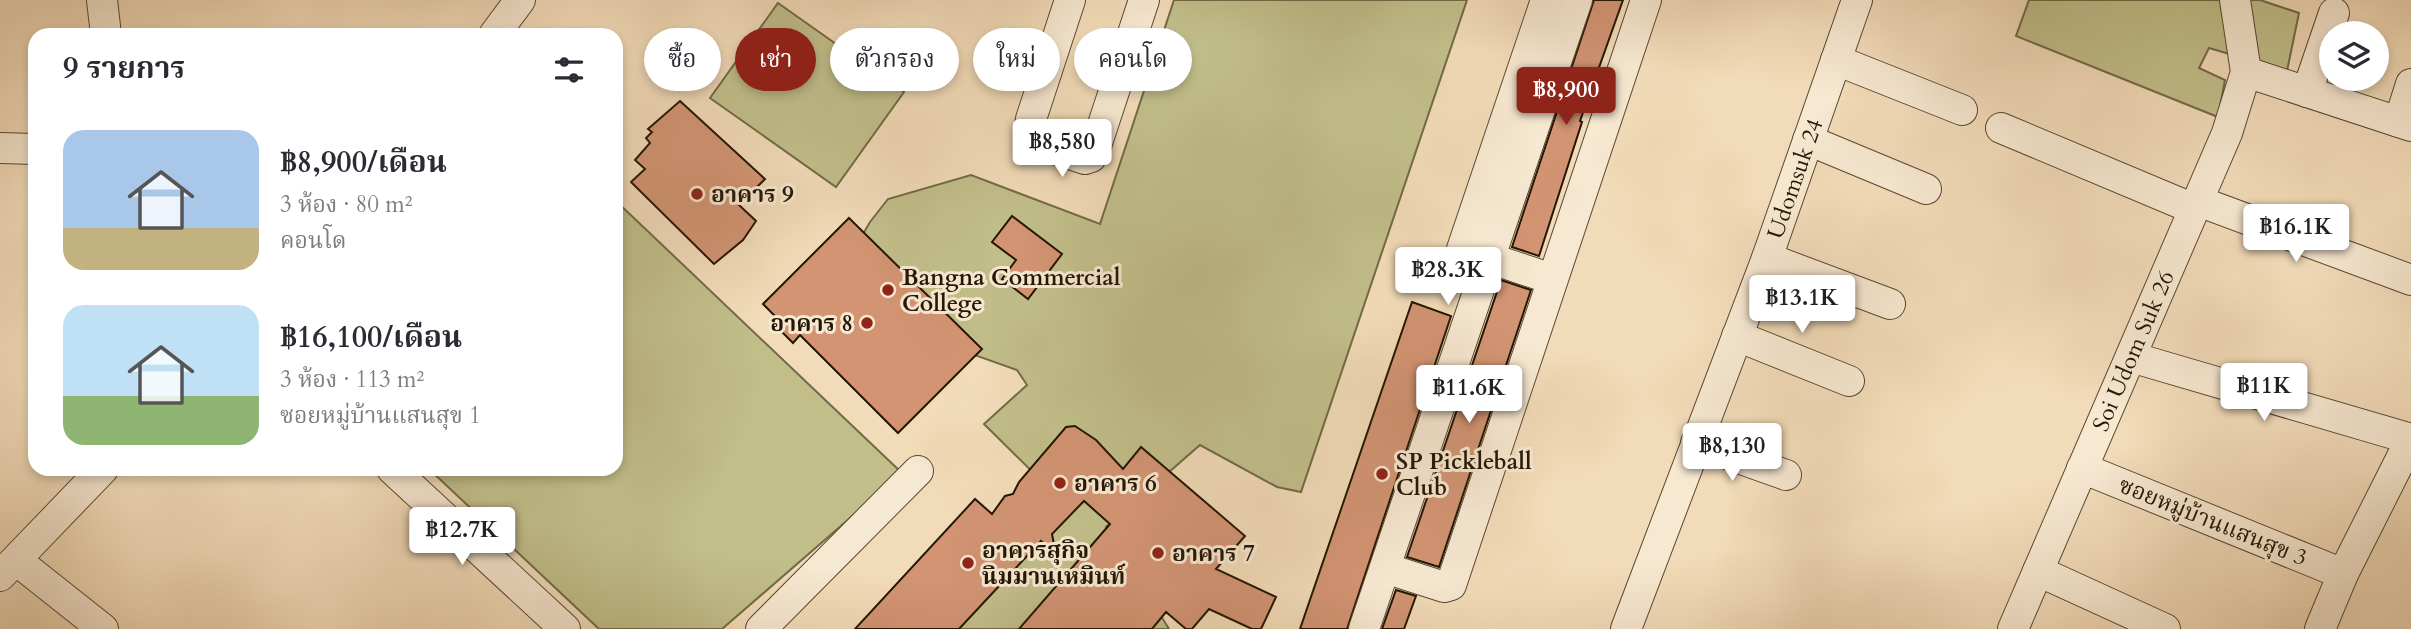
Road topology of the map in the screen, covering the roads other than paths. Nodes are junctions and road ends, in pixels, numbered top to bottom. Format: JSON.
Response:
{"nodes":[{"id":1,"x":102,"y":0,"type":"edge"},
{"id":2,"x":520,"y":0,"type":"edge"},
{"id":3,"x":1070,"y":0,"type":"edge"},
{"id":4,"x":1144,"y":0,"type":"edge"},
{"id":5,"x":1546,"y":0,"type":"edge"},
{"id":6,"x":1577,"y":0,"type":"edge"},
{"id":7,"x":1646,"y":0,"type":"edge"},
{"id":8,"x":1857,"y":0,"type":"edge"},
{"id":9,"x":2235,"y":0,"type":"edge"},
{"id":10,"x":2334,"y":13,"type":"dead end"},
{"id":11,"x":105,"y":28,"type":"edge"},
{"id":12,"x":499,"y":28,"type":"edge"},
{"id":13,"x":1836,"y":60,"type":"junction"},
{"id":14,"x":2246,"y":72,"type":"junction"},
{"id":15,"x":2411,"y":84,"type":"edge"},
{"id":16,"x":2307,"y":92,"type":"junction"},
{"id":17,"x":1962,"y":110,"type":"dead end"},
{"id":18,"x":2405,"y":124,"type":"edge"},
{"id":19,"x":2001,"y":128,"type":"dead end"},
{"id":20,"x":1808,"y":140,"type":"junction"},
{"id":21,"x":0,"y":148,"type":"edge"},
{"id":22,"x":28,"y":149,"type":"edge"},
{"id":23,"x":1926,"y":189,"type":"dead end"},
{"id":24,"x":2196,"y":205,"type":"junction"},
{"id":25,"x":1491,"y":258,"type":"junction"},
{"id":26,"x":1767,"y":258,"type":"junction"},
{"id":27,"x":1552,"y":279,"type":"junction"},
{"id":28,"x":2411,"y":280,"type":"edge"},
{"id":29,"x":1891,"y":304,"type":"dead end"},
{"id":30,"x":1737,"y":336,"type":"junction"},
{"id":31,"x":2131,"y":357,"type":"junction"},
{"id":32,"x":1849,"y":381,"type":"dead end"},
{"id":33,"x":2411,"y":439,"type":"edge"},
{"id":34,"x":1696,"y":443,"type":"junction"},
{"id":35,"x":2082,"y":468,"type":"junction"},
{"id":36,"x":918,"y":471,"type":"dead end"},
{"id":37,"x":1786,"y":475,"type":"dead end"},
{"id":38,"x":96,"y":476,"type":"edge"},
{"id":39,"x":400,"y":476,"type":"edge"},
{"id":40,"x":8,"y":568,"type":"edge"},
{"id":41,"x":1385,"y":568,"type":"junction"},
{"id":42,"x":2038,"y":571,"type":"junction"},
{"id":43,"x":2343,"y":574,"type":"junction"},
{"id":44,"x":103,"y":629,"type":"edge"},
{"id":45,"x":565,"y":629,"type":"edge"},
{"id":46,"x":761,"y":629,"type":"edge"},
{"id":47,"x":1364,"y":629,"type":"edge"},
{"id":48,"x":1626,"y":629,"type":"edge"},
{"id":49,"x":2013,"y":629,"type":"edge"},
{"id":50,"x":2165,"y":629,"type":"edge"},
{"id":51,"x":2319,"y":629,"type":"edge"}],
"edges":[{"from":1,"to":11,"type":"street"},
{"from":2,"to":12,"type":"street"},
{"from":3,"to":4,"type":"street"},
{"from":5,"to":25,"type":"street"},
{"from":6,"to":25,"type":"street"},
{"from":7,"to":27,"type":"street"},
{"from":8,"to":13,"type":"street","name":"Udomsuk 24"},
{"from":9,"to":14,"type":"street","name":"Soi Udom Suk 26"},
{"from":10,"to":16,"type":"street"},
{"from":13,"to":17,"type":"street"},
{"from":13,"to":20,"type":"street","name":"Udomsuk 24"},
{"from":14,"to":16,"type":"street"},
{"from":14,"to":24,"type":"street","name":"Soi Udom Suk 26"},
{"from":15,"to":18,"type":"street"},
{"from":16,"to":18,"type":"street"},
{"from":19,"to":24,"type":"street"},
{"from":20,"to":23,"type":"street"},
{"from":20,"to":26,"type":"street","name":"Udomsuk 24"},
{"from":21,"to":22,"type":"street"},
{"from":24,"to":28,"type":"street"},
{"from":24,"to":31,"type":"street","name":"Soi Udom Suk 26"},
{"from":25,"to":27,"type":"street"},
{"from":25,"to":41,"type":"street"},
{"from":26,"to":29,"type":"street"},
{"from":26,"to":30,"type":"street","name":"Udomsuk 24"},
{"from":27,"to":41,"type":"street"},
{"from":30,"to":32,"type":"street"},
{"from":30,"to":34,"type":"street","name":"Udomsuk 24"},
{"from":31,"to":33,"type":"street"},
{"from":31,"to":35,"type":"street","name":"Soi Udom Suk 26"},
{"from":33,"to":43,"type":"street"},
{"from":34,"to":37,"type":"street"},
{"from":34,"to":48,"type":"street","name":"Udomsuk 24"},
{"from":35,"to":42,"type":"street","name":"Soi Udom Suk 26"},
{"from":35,"to":43,"type":"street","name":"ซอยหมู่บ้านแสนสุข 3"},
{"from":36,"to":46,"type":"street"},
{"from":38,"to":40,"type":"street"},
{"from":39,"to":45,"type":"street"},
{"from":40,"to":44,"type":"street"},
{"from":41,"to":47,"type":"street"},
{"from":42,"to":49,"type":"street","name":"Soi Udom Suk 26"},
{"from":42,"to":50,"type":"street"},
{"from":43,"to":51,"type":"street"}]}
